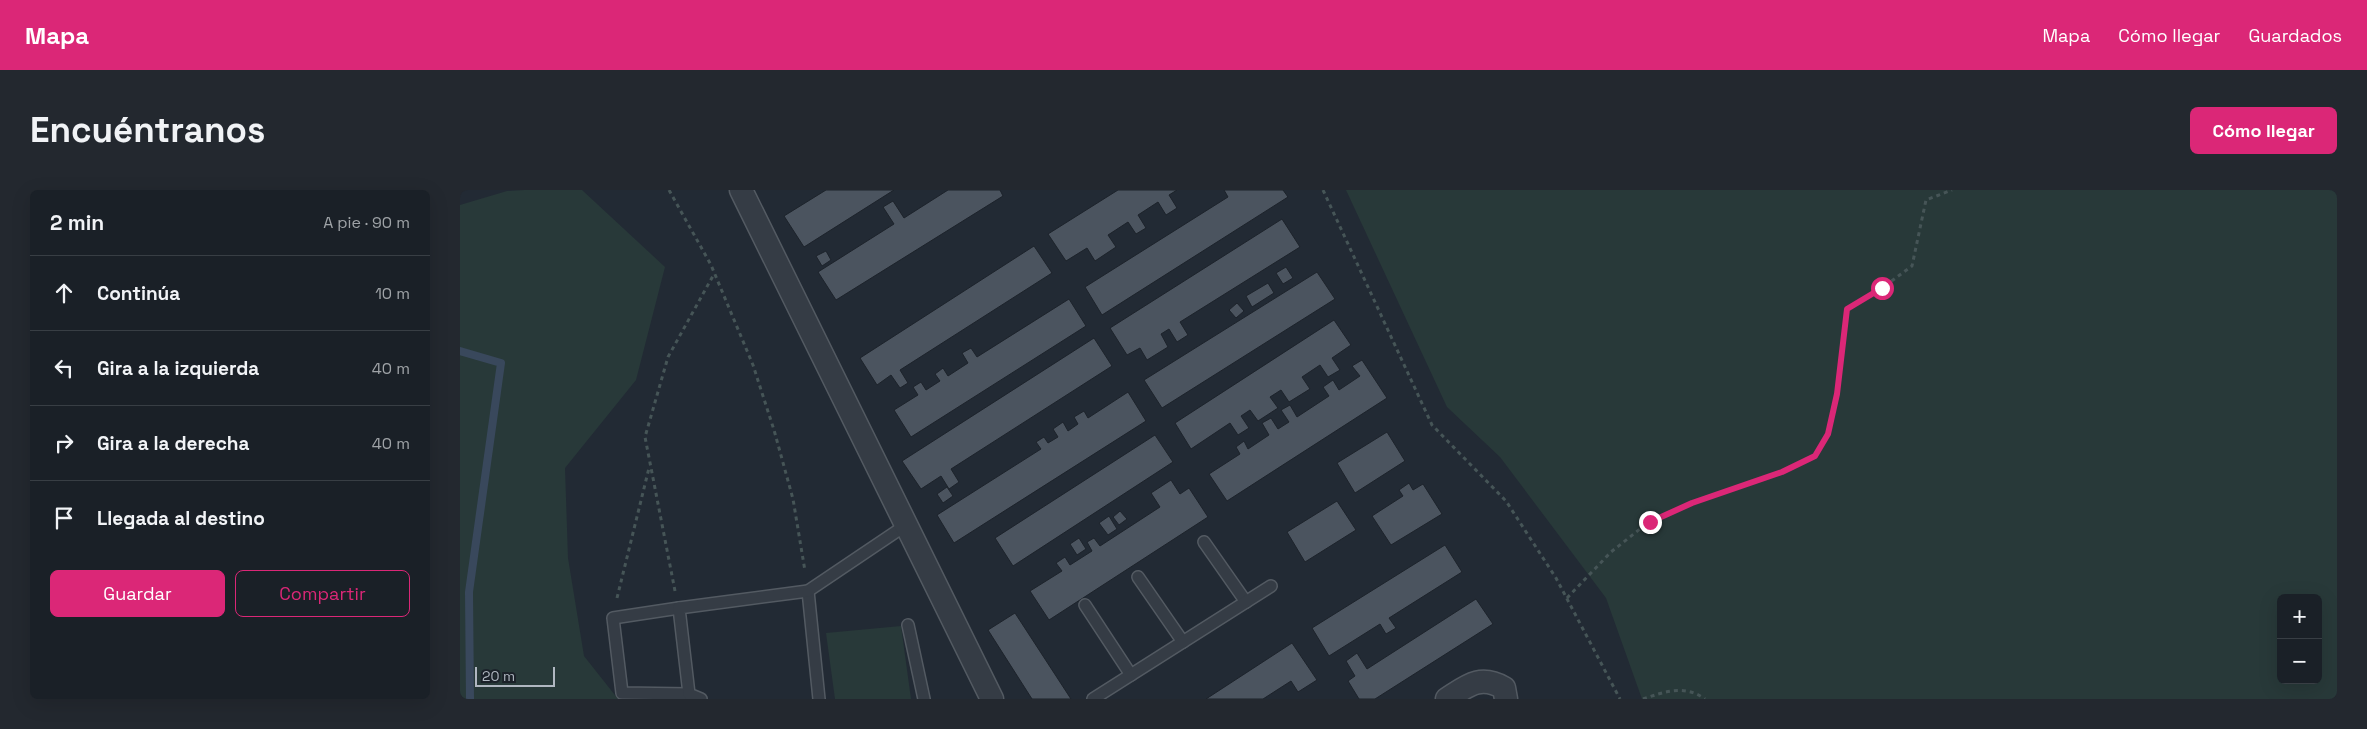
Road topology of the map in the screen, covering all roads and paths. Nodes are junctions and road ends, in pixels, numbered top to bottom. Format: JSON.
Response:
{"nodes":[{"id":1,"x":669,"y":190,"type":"edge"},
{"id":2,"x":741,"y":190,"type":"edge"},
{"id":3,"x":1323,"y":190,"type":"edge"},
{"id":4,"x":1952,"y":190,"type":"edge"},
{"id":5,"x":714,"y":274,"type":"junction"},
{"id":6,"x":650,"y":465,"type":"junction"},
{"id":7,"x":906,"y":525,"type":"junction"},
{"id":8,"x":1204,"y":542,"type":"dead end"},
{"id":9,"x":1138,"y":577,"type":"dead end"},
{"id":10,"x":1271,"y":586,"type":"dead end"},
{"id":11,"x":808,"y":591,"type":"junction"},
{"id":12,"x":1567,"y":598,"type":"junction"},
{"id":13,"x":1246,"y":602,"type":"junction"},
{"id":14,"x":1085,"y":606,"type":"dead end"},
{"id":15,"x":678,"y":608,"type":"junction"},
{"id":16,"x":613,"y":618,"type":"junction"},
{"id":17,"x":908,"y":625,"type":"dead end"},
{"id":18,"x":1183,"y":642,"type":"junction"},
{"id":19,"x":1131,"y":674,"type":"junction"},
{"id":20,"x":690,"y":694,"type":"junction"},
{"id":21,"x":701,"y":699,"type":"edge"},
{"id":22,"x":819,"y":699,"type":"edge"},
{"id":23,"x":924,"y":699,"type":"edge"},
{"id":24,"x":992,"y":699,"type":"edge"},
{"id":25,"x":1093,"y":699,"type":"edge"},
{"id":26,"x":1446,"y":699,"type":"edge"},
{"id":27,"x":1506,"y":699,"type":"edge"},
{"id":28,"x":1620,"y":699,"type":"edge"},
{"id":29,"x":1643,"y":699,"type":"edge"},
{"id":30,"x":1705,"y":699,"type":"edge"}],
"edges":[{"from":1,"to":5,"type":"path"},
{"from":2,"to":7,"type":"street"},
{"from":3,"to":12,"type":"path"},
{"from":4,"to":12,"type":"path"},
{"from":5,"to":6,"type":"path"},
{"from":5,"to":11,"type":"path"},
{"from":6,"to":15,"type":"path"},
{"from":6,"to":16,"type":"path"},
{"from":7,"to":11,"type":"lane"},
{"from":7,"to":24,"type":"street"},
{"from":8,"to":13,"type":"lane"},
{"from":9,"to":18,"type":"lane"},
{"from":10,"to":13,"type":"lane"},
{"from":11,"to":15,"type":"lane"},
{"from":11,"to":22,"type":"lane"},
{"from":12,"to":28,"type":"path"},
{"from":13,"to":18,"type":"lane"},
{"from":14,"to":19,"type":"lane"},
{"from":15,"to":16,"type":"lane"},
{"from":15,"to":20,"type":"lane"},
{"from":16,"to":20,"type":"lane"},
{"from":17,"to":23,"type":"lane"},
{"from":18,"to":19,"type":"lane"},
{"from":19,"to":25,"type":"lane"},
{"from":20,"to":21,"type":"lane"},
{"from":26,"to":27,"type":"street"},
{"from":29,"to":30,"type":"path"}]}
